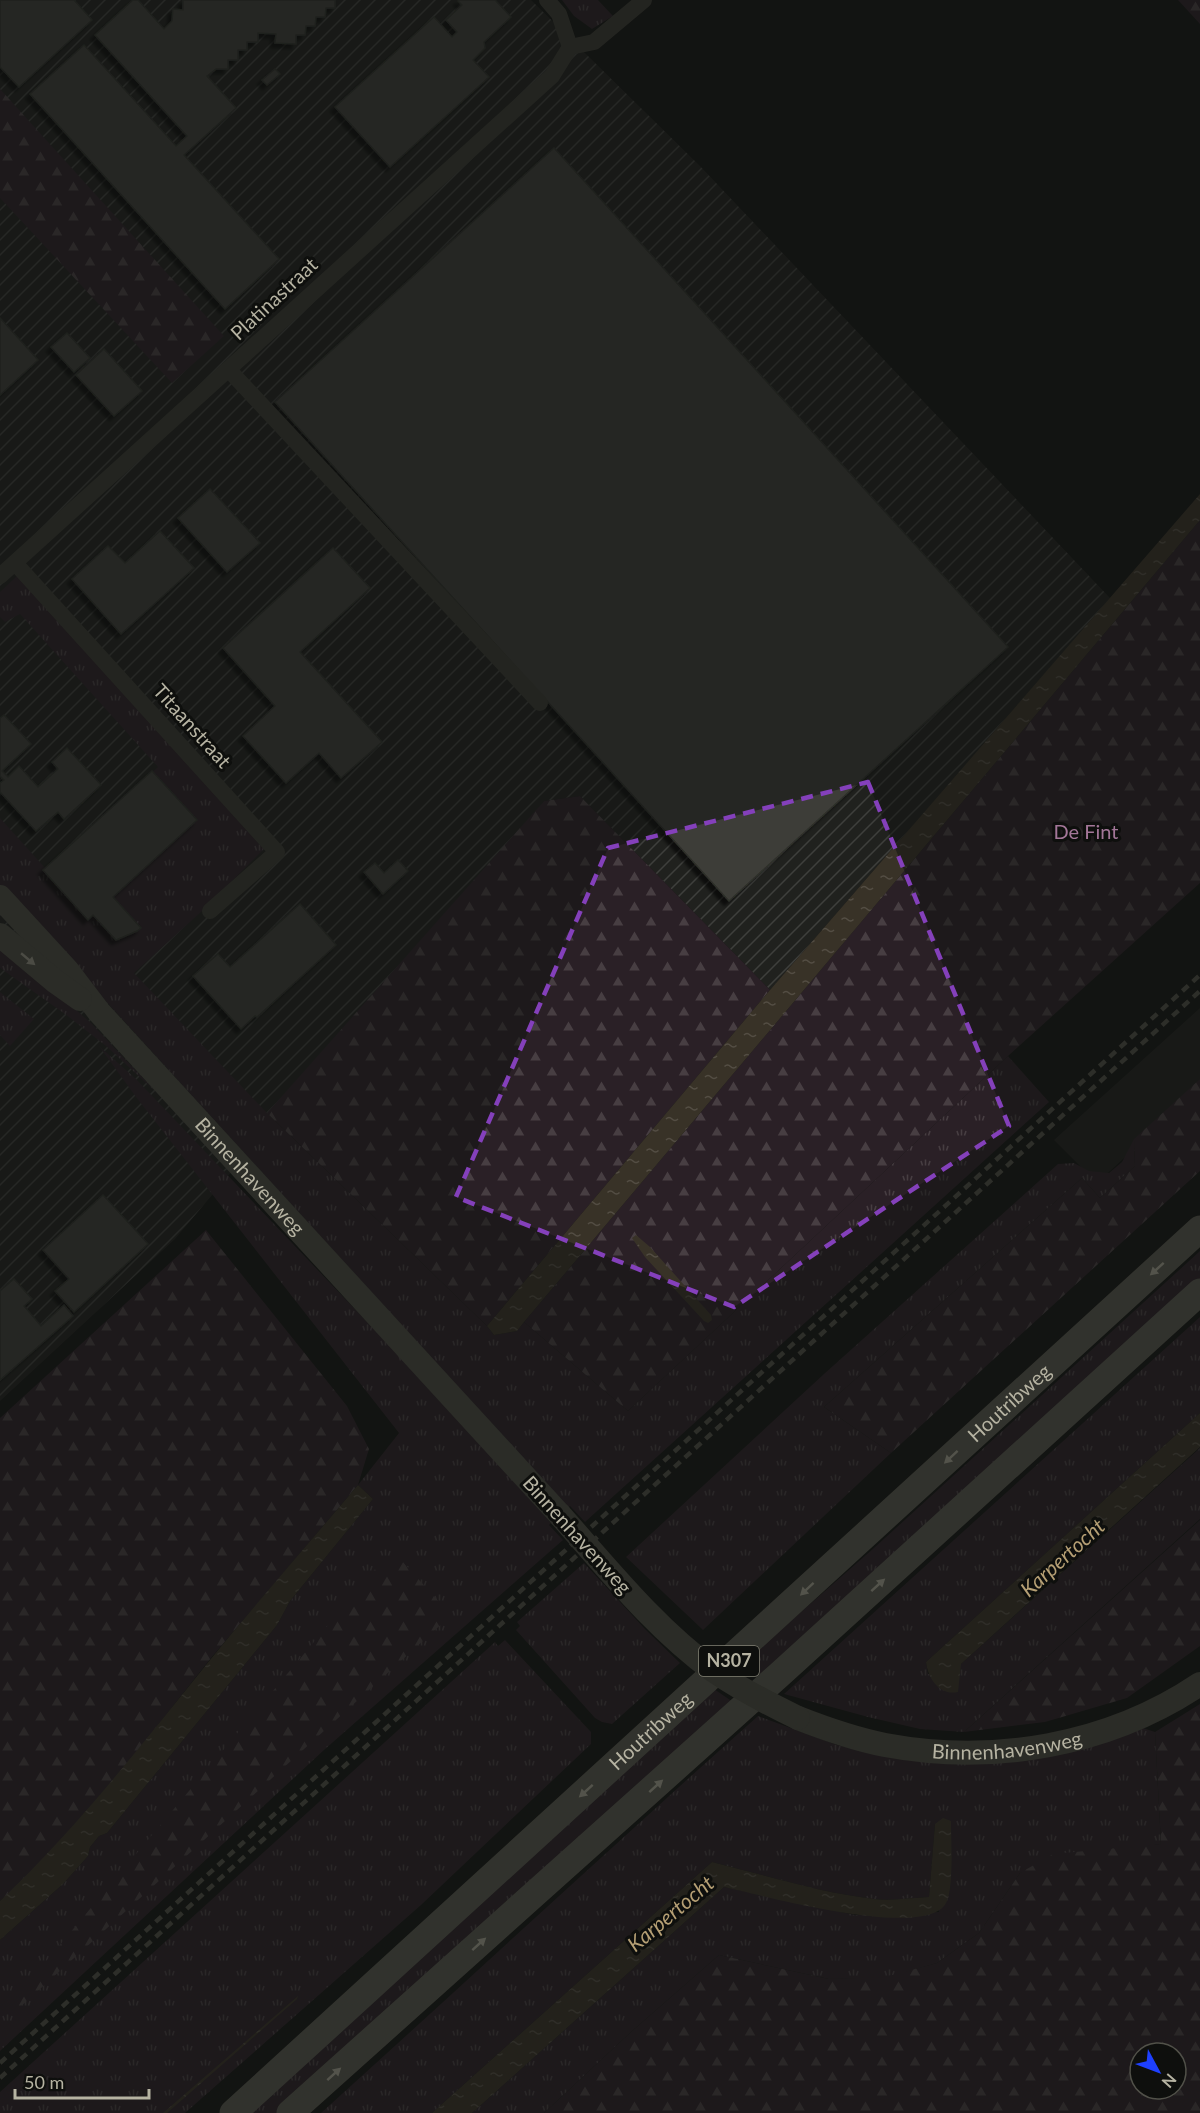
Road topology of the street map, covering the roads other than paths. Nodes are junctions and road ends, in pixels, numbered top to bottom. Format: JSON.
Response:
{"nodes":[{"id":1,"x":547,"y":0,"type":"edge"},
{"id":2,"x":644,"y":0,"type":"edge"},
{"id":3,"x":570,"y":47,"type":"junction"},
{"id":4,"x":229,"y":370,"type":"junction"},
{"id":5,"x":15,"y":563,"type":"junction"},
{"id":6,"x":0,"y":576,"type":"edge"},
{"id":7,"x":540,"y":703,"type":"dead end"},
{"id":8,"x":0,"y":897,"type":"edge"},
{"id":9,"x":210,"y":911,"type":"dead end"},
{"id":10,"x":0,"y":935,"type":"edge"},
{"id":11,"x":99,"y":1012,"type":"junction"},
{"id":12,"x":1200,"y":1229,"type":"edge"},
{"id":13,"x":1200,"y":1292,"type":"edge"},
{"id":14,"x":1200,"y":1684,"type":"edge"},
{"id":15,"x":233,"y":2113,"type":"edge"},
{"id":16,"x":290,"y":2113,"type":"edge"}],
"edges":[{"from":1,"to":3,"type":"street"},
{"from":2,"to":3,"type":"street"},
{"from":3,"to":4,"type":"street","name":"Platinastraat"},
{"from":4,"to":5,"type":"street","name":"Platinastraat"},
{"from":4,"to":7,"type":"street"},
{"from":5,"to":6,"type":"street","name":"Platinastraat"},
{"from":5,"to":9,"type":"street","name":"Titaanstraat"},
{"from":8,"to":11,"type":"main road","name":"Binnenhavenweg"},
{"from":10,"to":11,"type":"main road","name":"Binnenhavenweg","one_way":true},
{"from":11,"to":14,"type":"main road","name":"Binnenhavenweg","bridge":true},
{"from":12,"to":15,"type":"main road","name":"Houtribweg","number":"N307","one_way":true},
{"from":16,"to":13,"type":"main road","number":"N307","one_way":true}]}
